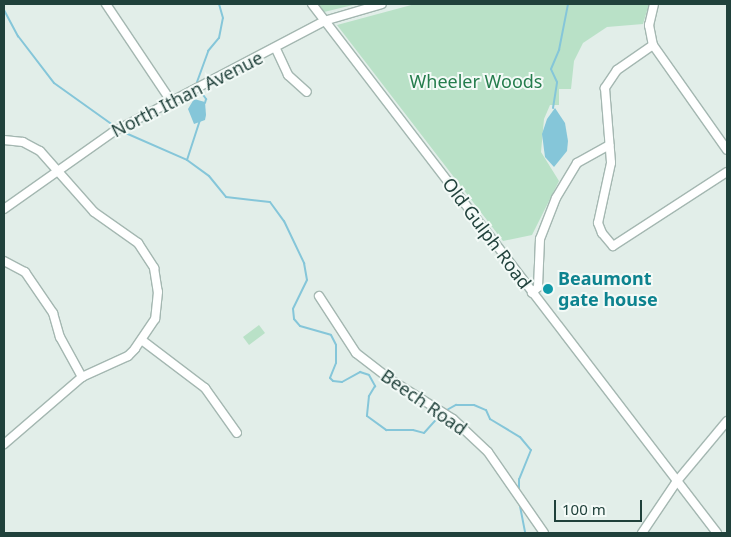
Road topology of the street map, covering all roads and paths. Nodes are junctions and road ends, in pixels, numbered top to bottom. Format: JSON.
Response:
{"nodes":[{"id":1,"x":106,"y":4,"type":"edge"},
{"id":2,"x":312,"y":4,"type":"edge"},
{"id":3,"x":382,"y":4,"type":"edge"},
{"id":4,"x":654,"y":4,"type":"edge"},
{"id":5,"x":324,"y":21,"type":"junction"},
{"id":6,"x":653,"y":45,"type":"junction"},
{"id":7,"x":276,"y":49,"type":"junction"},
{"id":8,"x":307,"y":92,"type":"dead end"},
{"id":9,"x":171,"y":100,"type":"junction"},
{"id":10,"x":4,"y":140,"type":"edge"},
{"id":11,"x":609,"y":145,"type":"junction"},
{"id":12,"x":727,"y":150,"type":"edge"},
{"id":13,"x":56,"y":170,"type":"junction"},
{"id":14,"x":727,"y":172,"type":"edge"},
{"id":15,"x":4,"y":209,"type":"edge"},
{"id":16,"x":4,"y":261,"type":"edge"},
{"id":17,"x":532,"y":292,"type":"junction"},
{"id":18,"x":319,"y":296,"type":"dead end"},
{"id":19,"x":143,"y":341,"type":"junction"},
{"id":20,"x":82,"y":377,"type":"junction"},
{"id":21,"x":727,"y":421,"type":"edge"},
{"id":22,"x":237,"y":433,"type":"dead end"},
{"id":23,"x":4,"y":444,"type":"edge"},
{"id":24,"x":677,"y":481,"type":"junction"},
{"id":25,"x":544,"y":533,"type":"edge"},
{"id":26,"x":642,"y":533,"type":"edge"},
{"id":27,"x":717,"y":533,"type":"edge"}],
"edges":[{"from":1,"to":9,"type":"street"},
{"from":2,"to":5,"type":"street","name":"Old Gulph Road"},
{"from":3,"to":5,"type":"street","name":"North Ithan Avenue"},
{"from":4,"to":6,"type":"street"},
{"from":5,"to":7,"type":"street","name":"North Ithan Avenue"},
{"from":5,"to":17,"type":"street","name":"Old Gulph Road"},
{"from":6,"to":11,"type":"street"},
{"from":6,"to":12,"type":"street"},
{"from":7,"to":8,"type":"street"},
{"from":7,"to":9,"type":"street","name":"North Ithan Avenue"},
{"from":9,"to":13,"type":"street","name":"North Ithan Avenue"},
{"from":10,"to":13,"type":"street"},
{"from":11,"to":14,"type":"street"},
{"from":11,"to":17,"type":"street"},
{"from":13,"to":15,"type":"street","name":"North Ithan Avenue"},
{"from":13,"to":19,"type":"street"},
{"from":16,"to":20,"type":"street"},
{"from":17,"to":24,"type":"street","name":"Old Gulph Road"},
{"from":18,"to":25,"type":"street","name":"Beech Road"},
{"from":19,"to":20,"type":"street"},
{"from":19,"to":22,"type":"street"},
{"from":20,"to":23,"type":"street"},
{"from":21,"to":24,"type":"street"},
{"from":24,"to":26,"type":"street"},
{"from":24,"to":27,"type":"street","name":"Old Gulph Road"}]}
